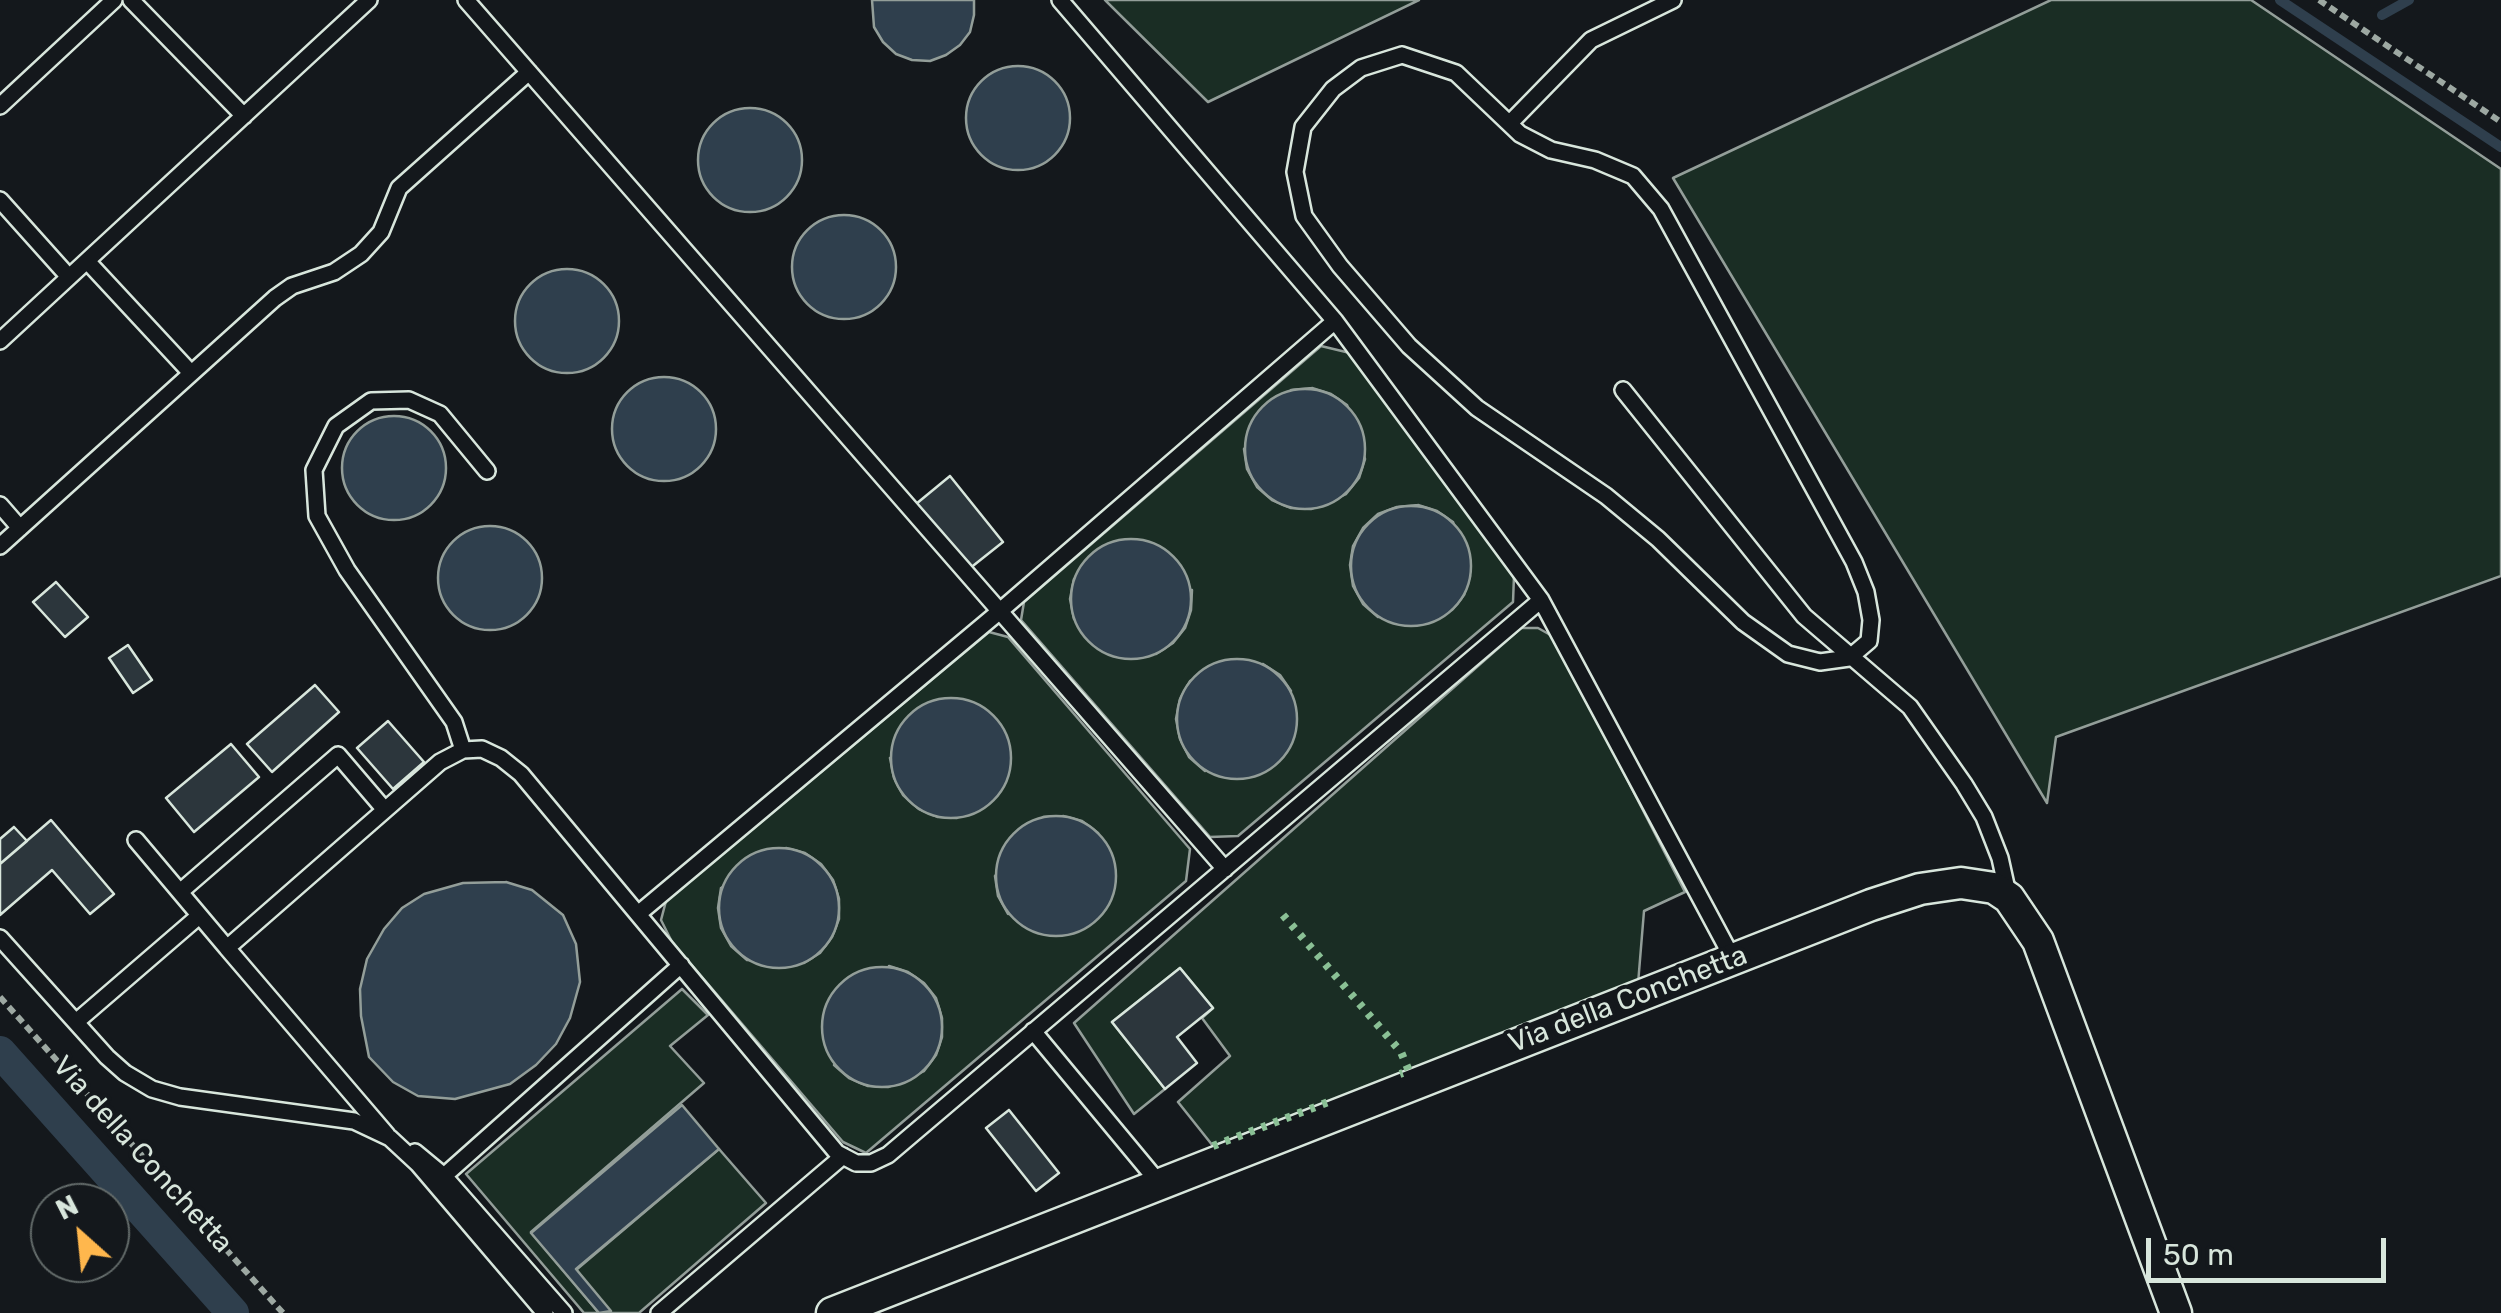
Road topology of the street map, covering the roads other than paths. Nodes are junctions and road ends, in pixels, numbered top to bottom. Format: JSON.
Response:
{"nodes":[{"id":1,"x":114,"y":0,"type":"edge"},
{"id":2,"x":131,"y":0,"type":"edge"},
{"id":3,"x":370,"y":0,"type":"edge"},
{"id":4,"x":466,"y":0,"type":"edge"},
{"id":5,"x":1060,"y":0,"type":"edge"},
{"id":6,"x":1673,"y":0,"type":"edge"},
{"id":7,"x":529,"y":72,"type":"junction"},
{"id":8,"x":0,"y":106,"type":"edge"},
{"id":9,"x":244,"y":116,"type":"junction"},
{"id":10,"x":1510,"y":123,"type":"junction"},
{"id":11,"x":0,"y":200,"type":"edge"},
{"id":12,"x":87,"y":261,"type":"junction"},
{"id":13,"x":69,"y":278,"type":"junction"},
{"id":14,"x":1334,"y":321,"type":"junction"},
{"id":15,"x":0,"y":342,"type":"edge"},
{"id":16,"x":191,"y":373,"type":"junction"},
{"id":17,"x":1623,"y":390,"type":"dead end"},
{"id":18,"x":487,"y":471,"type":"dead end"},
{"id":19,"x":0,"y":506,"type":"edge"},
{"id":20,"x":20,"y":528,"type":"junction"},
{"id":21,"x":0,"y":546,"type":"edge"},
{"id":22,"x":1541,"y":600,"type":"junction"},
{"id":23,"x":1000,"y":612,"type":"junction"},
{"id":24,"x":1849,"y":658,"type":"junction"},
{"id":25,"x":463,"y":750,"type":"junction"},
{"id":26,"x":386,"y":810,"type":"junction"},
{"id":27,"x":136,"y":840,"type":"dead end"},
{"id":28,"x":1225,"y":869,"type":"junction"},
{"id":29,"x":180,"y":892,"type":"junction"},
{"id":30,"x":2008,"y":898,"type":"junction"},
{"id":31,"x":638,"y":914,"type":"junction"},
{"id":32,"x":199,"y":916,"type":"junction"},
{"id":33,"x":0,"y":938,"type":"edge"},
{"id":34,"x":227,"y":948,"type":"junction"},
{"id":35,"x":1733,"y":958,"type":"junction"},
{"id":36,"x":680,"y":965,"type":"junction"},
{"id":37,"x":76,"y":1022,"type":"junction"},
{"id":38,"x":1033,"y":1032,"type":"junction"},
{"id":39,"x":390,"y":1138,"type":"junction"},
{"id":40,"x":842,"y":1156,"type":"junction"},
{"id":41,"x":444,"y":1176,"type":"junction"},
{"id":42,"x":1160,"y":1184,"type":"junction"},
{"id":43,"x":544,"y":1313,"type":"edge"},
{"id":44,"x":564,"y":1313,"type":"edge"},
{"id":45,"x":659,"y":1313,"type":"edge"},
{"id":46,"x":832,"y":1313,"type":"edge"},
{"id":47,"x":2176,"y":1313,"type":"edge"}],
"edges":[{"from":1,"to":8,"type":"lane"},
{"from":2,"to":9,"type":"lane"},
{"from":3,"to":9,"type":"lane"},
{"from":4,"to":7,"type":"lane"},
{"from":5,"to":14,"type":"lane"},
{"from":6,"to":10,"type":"lane"},
{"from":7,"to":16,"type":"lane"},
{"from":7,"to":23,"type":"lane"},
{"from":9,"to":12,"type":"lane"},
{"from":10,"to":24,"type":"lane"},
{"from":10,"to":24,"type":"lane"},
{"from":11,"to":13,"type":"lane"},
{"from":12,"to":13,"type":"lane"},
{"from":12,"to":16,"type":"lane"},
{"from":13,"to":15,"type":"lane"},
{"from":14,"to":22,"type":"lane"},
{"from":14,"to":23,"type":"lane"},
{"from":16,"to":20,"type":"lane"},
{"from":17,"to":24,"type":"lane"},
{"from":18,"to":25,"type":"lane"},
{"from":19,"to":20,"type":"lane"},
{"from":20,"to":21,"type":"lane"},
{"from":22,"to":28,"type":"lane"},
{"from":22,"to":35,"type":"lane"},
{"from":23,"to":28,"type":"lane"},
{"from":23,"to":31,"type":"lane"},
{"from":24,"to":30,"type":"lane"},
{"from":25,"to":26,"type":"lane"},
{"from":25,"to":31,"type":"lane"},
{"from":26,"to":29,"type":"lane"},
{"from":26,"to":34,"type":"lane"},
{"from":27,"to":29,"type":"lane"},
{"from":28,"to":38,"type":"lane"},
{"from":29,"to":32,"type":"lane"},
{"from":30,"to":35,"type":"street","name":"Via della Conchetta"},
{"from":30,"to":47,"type":"street"},
{"from":31,"to":36,"type":"lane"},
{"from":32,"to":34,"type":"lane"},
{"from":32,"to":37,"type":"lane"},
{"from":33,"to":37,"type":"lane"},
{"from":34,"to":39,"type":"lane"},
{"from":35,"to":42,"type":"street","name":"Via della Conchetta"},
{"from":36,"to":40,"type":"lane"},
{"from":36,"to":41,"type":"lane"},
{"from":37,"to":39,"type":"lane"},
{"from":38,"to":40,"type":"lane"},
{"from":38,"to":42,"type":"lane"},
{"from":39,"to":41,"type":"lane"},
{"from":39,"to":43,"type":"lane"},
{"from":40,"to":45,"type":"lane"},
{"from":41,"to":44,"type":"lane"},
{"from":42,"to":46,"type":"street","name":"Via della Conchetta"}]}
